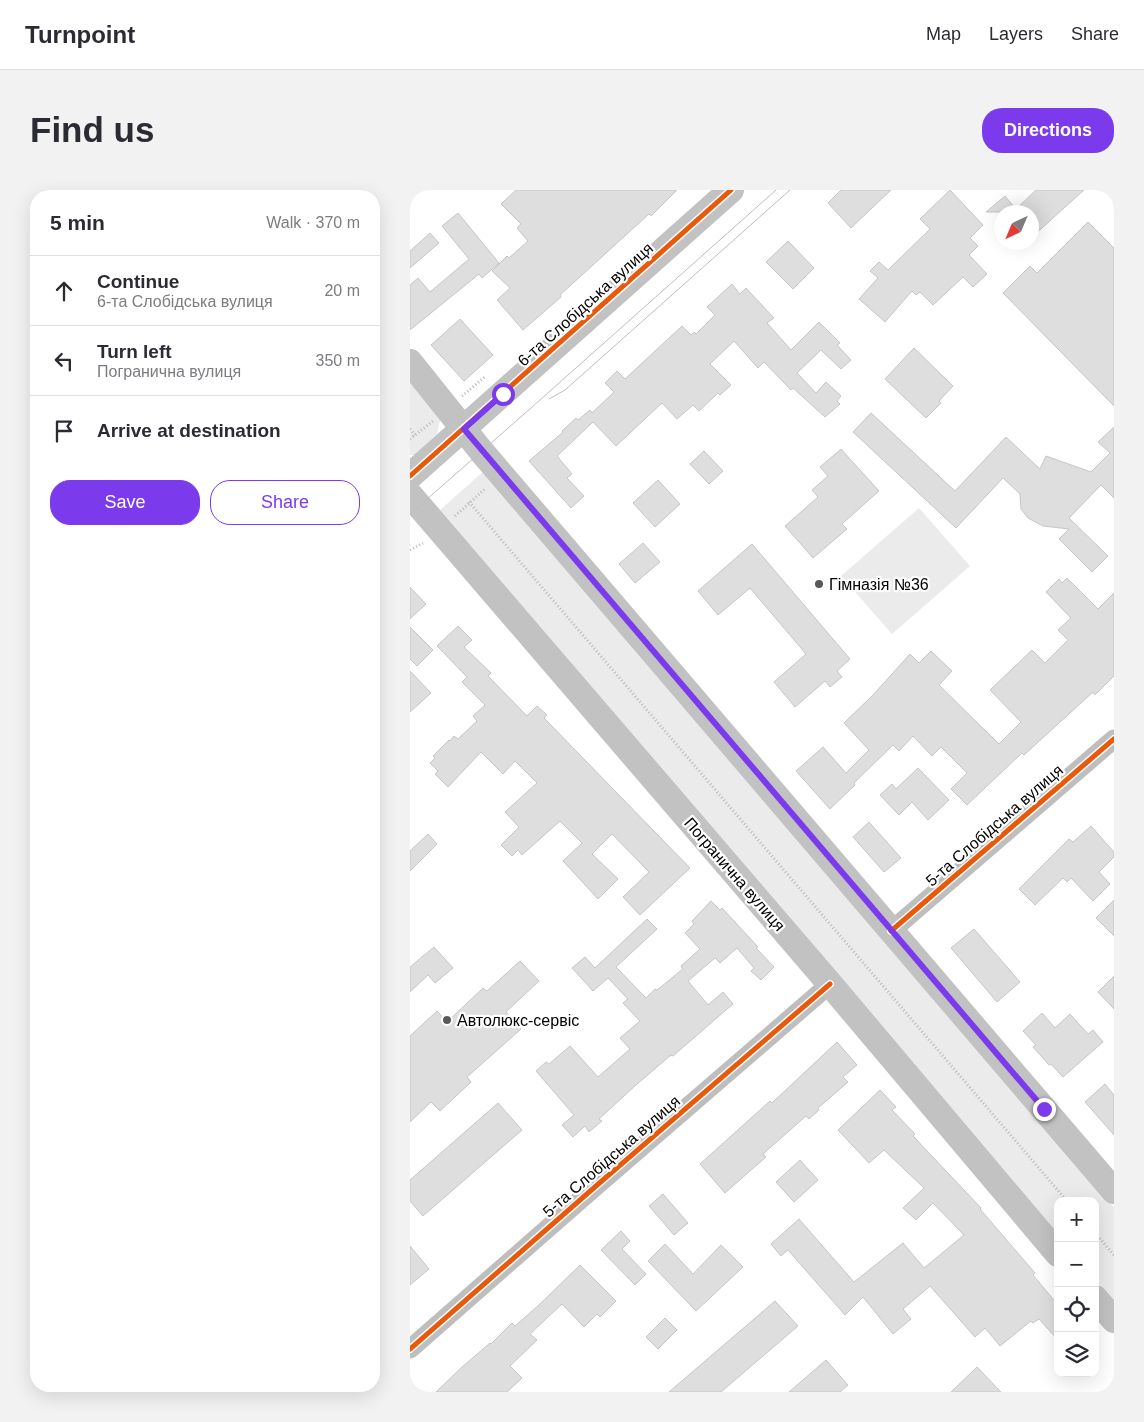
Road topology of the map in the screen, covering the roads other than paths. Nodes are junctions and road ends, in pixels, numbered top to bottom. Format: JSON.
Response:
{"nodes":[{"id":1,"x":731,"y":190,"type":"edge"},
{"id":2,"x":410,"y":362,"type":"edge"},
{"id":3,"x":464,"y":429,"type":"junction"},
{"id":4,"x":410,"y":476,"type":"edge"},
{"id":5,"x":410,"y":495,"type":"edge"},
{"id":6,"x":1114,"y":739,"type":"edge"},
{"id":7,"x":891,"y":931,"type":"junction"},
{"id":8,"x":830,"y":984,"type":"junction"},
{"id":9,"x":1114,"y":1191,"type":"edge"},
{"id":10,"x":1054,"y":1249,"type":"edge"},
{"id":11,"x":1099,"y":1303,"type":"edge"},
{"id":12,"x":1114,"y":1320,"type":"edge"},
{"id":13,"x":410,"y":1349,"type":"edge"}],
"edges":[{"from":1,"to":3,"type":"main road","name":"6-та Слобідська вулиця"},
{"from":2,"to":3,"type":"main road"},
{"from":3,"to":4,"type":"main road","name":"6-та Слобідська вулиця"},
{"from":3,"to":7,"type":"main road"},
{"from":5,"to":8,"type":"main road","name":"Погранична вулиця"},
{"from":6,"to":7,"type":"street","name":"5-та Слобідська вулиця"},
{"from":7,"to":9,"type":"main road"},
{"from":8,"to":10,"type":"main road","name":"Погранична вулиця"},
{"from":8,"to":13,"type":"street","name":"5-та Слобідська вулиця"},
{"from":11,"to":12,"type":"main road"}]}
